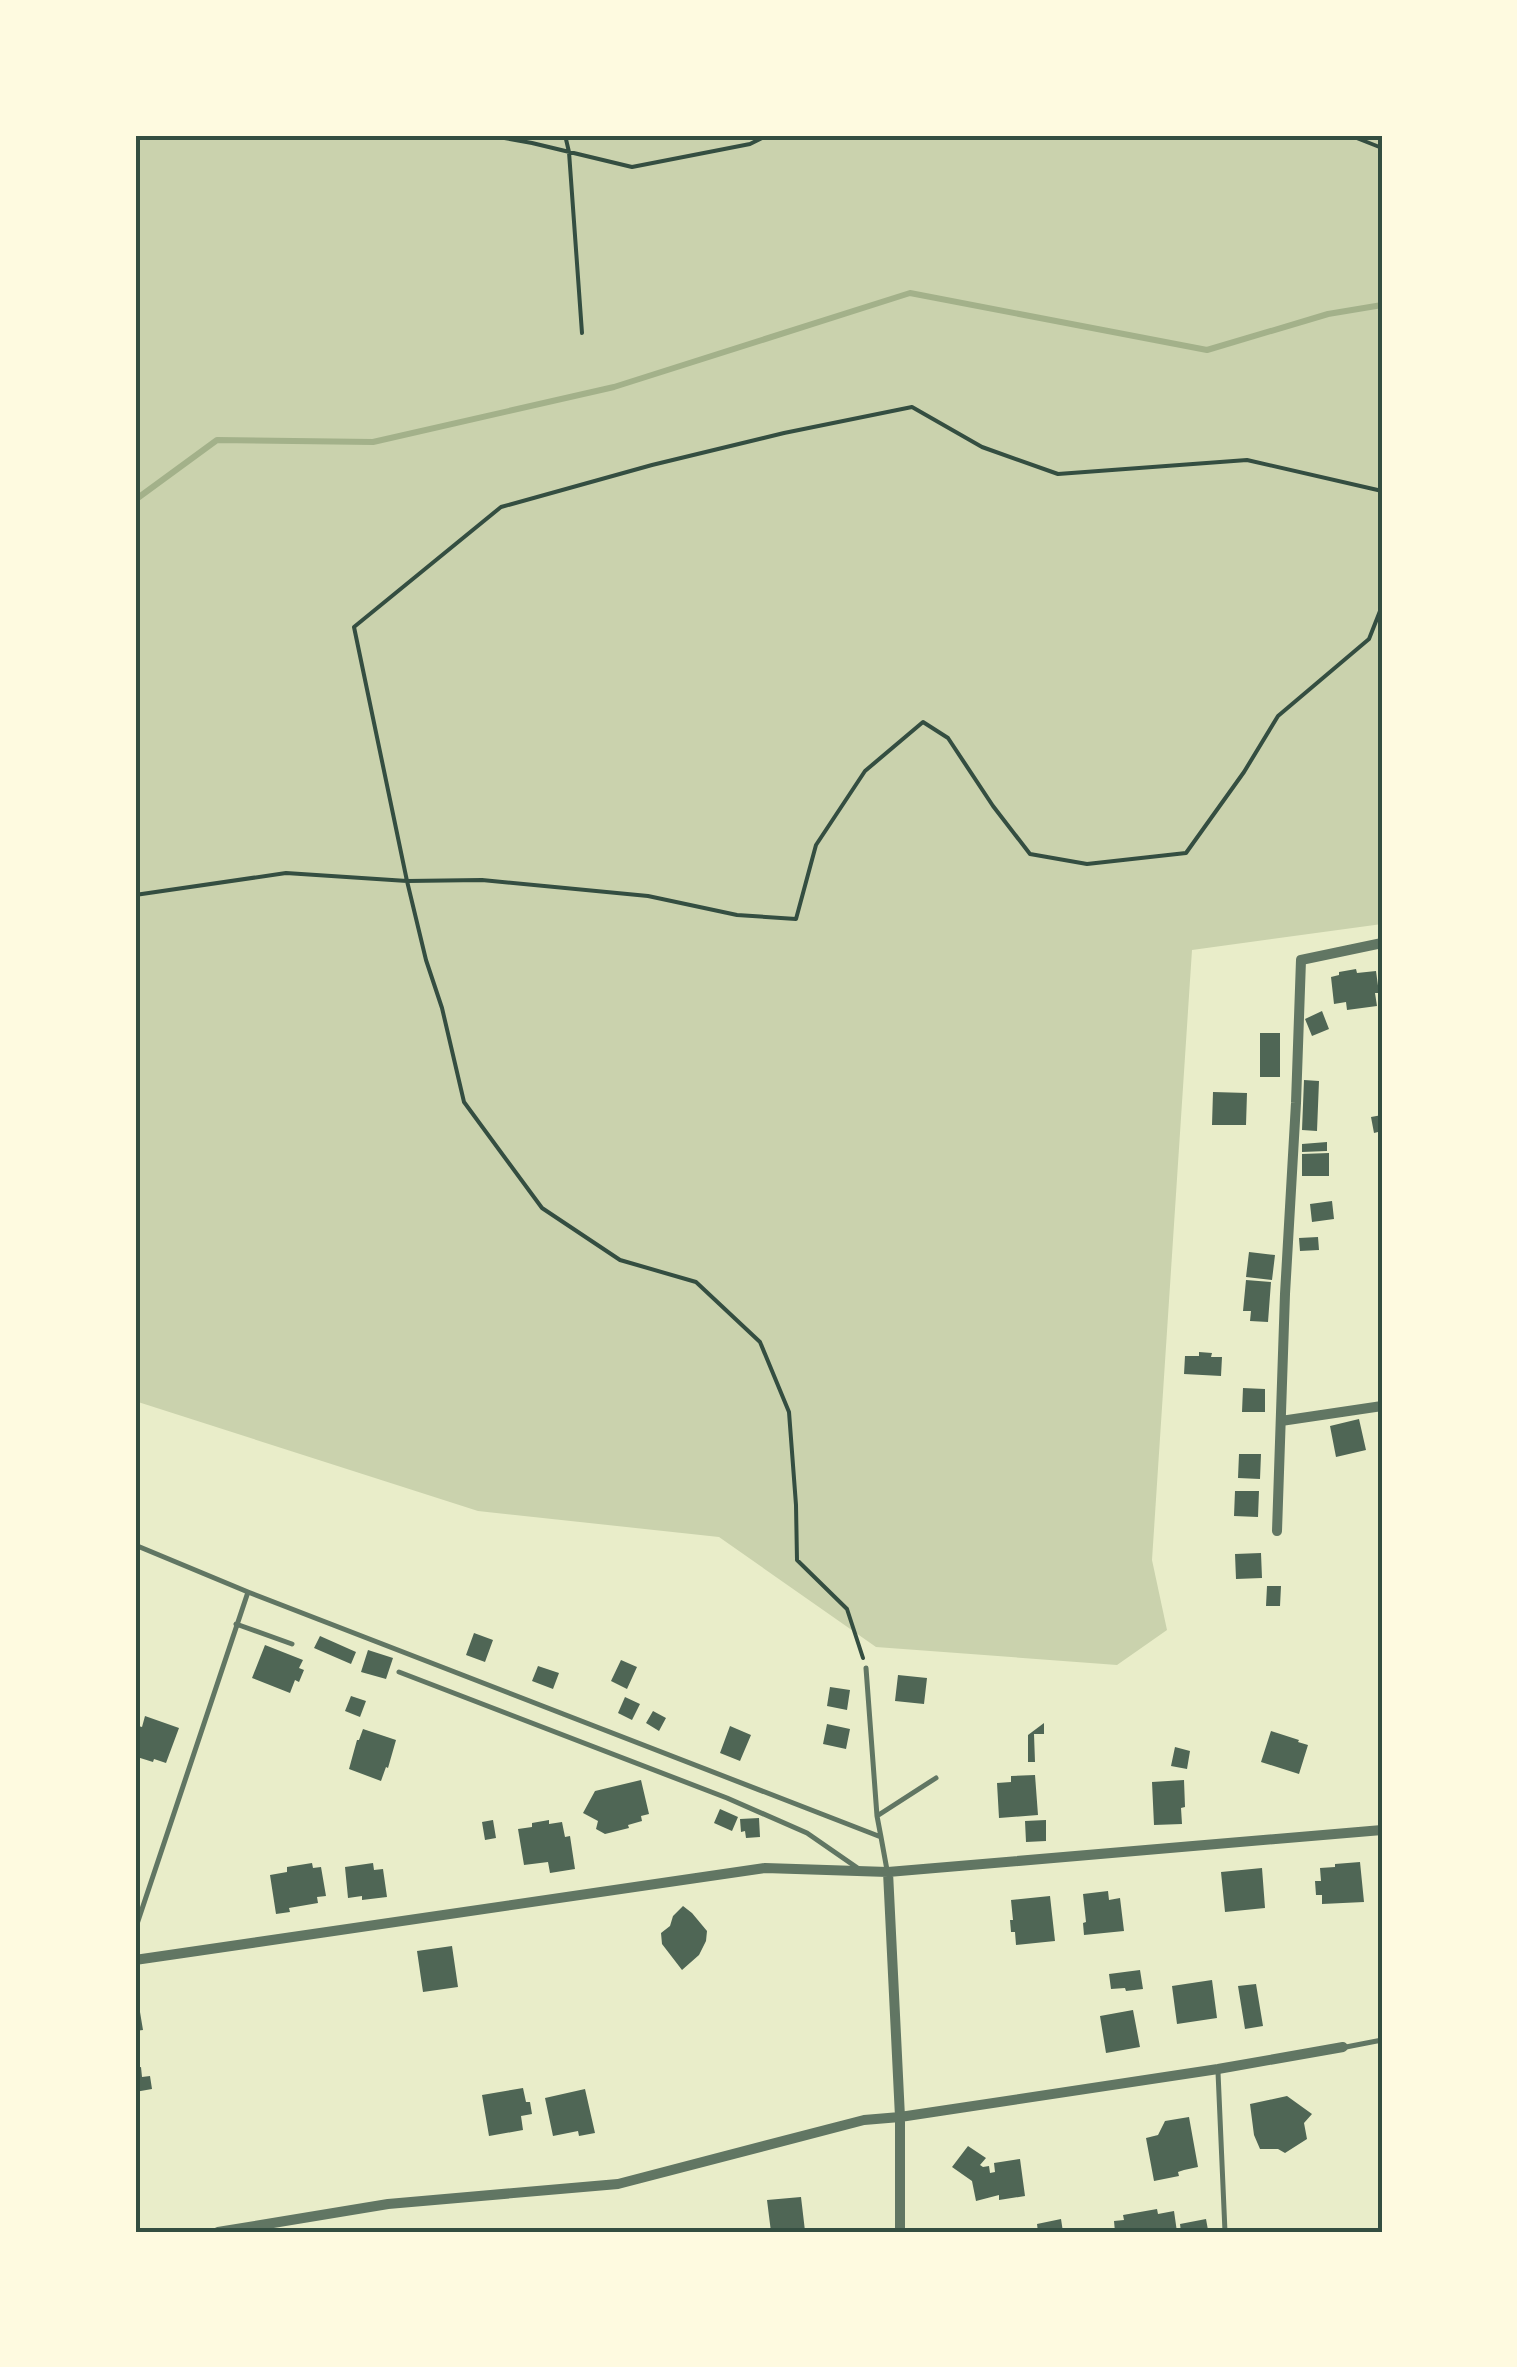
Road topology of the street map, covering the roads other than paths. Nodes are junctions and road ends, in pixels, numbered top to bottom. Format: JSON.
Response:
{"nodes":[{"id":1,"x":1382,"y":943,"type":"edge"},
{"id":2,"x":1382,"y":1406,"type":"edge"},
{"id":3,"x":1281,"y":1421,"type":"junction"},
{"id":4,"x":1277,"y":1531,"type":"dead end"},
{"id":5,"x":135,"y":1545,"type":"edge"},
{"id":6,"x":248,"y":1592,"type":"junction"},
{"id":7,"x":236,"y":1624,"type":"junction"},
{"id":8,"x":292,"y":1644,"type":"dead end"},
{"id":9,"x":866,"y":1668,"type":"road end"},
{"id":10,"x":399,"y":1672,"type":"dead end"},
{"id":11,"x":936,"y":1778,"type":"dead end"},
{"id":12,"x":877,"y":1816,"type":"junction"},
{"id":13,"x":1382,"y":1830,"type":"edge"},
{"id":14,"x":881,"y":1838,"type":"junction"},
{"id":15,"x":862,"y":1872,"type":"junction"},
{"id":16,"x":888,"y":1872,"type":"junction"},
{"id":17,"x":135,"y":1930,"type":"edge"},
{"id":18,"x":135,"y":1960,"type":"edge"},
{"id":19,"x":1382,"y":2040,"type":"edge"},
{"id":20,"x":1344,"y":2047,"type":"joint"},
{"id":21,"x":1218,"y":2069,"type":"junction"},
{"id":22,"x":900,"y":2117,"type":"junction"},
{"id":23,"x":218,"y":2232,"type":"edge"},
{"id":24,"x":900,"y":2232,"type":"edge"},
{"id":25,"x":1225,"y":2232,"type":"edge"}],
"edges":[{"from":1,"to":3,"type":"street"},
{"from":2,"to":3,"type":"street"},
{"from":3,"to":4,"type":"street"},
{"from":5,"to":6,"type":"lane"},
{"from":6,"to":7,"type":"lane"},
{"from":6,"to":14,"type":"lane"},
{"from":7,"to":8,"type":"lane"},
{"from":7,"to":17,"type":"lane"},
{"from":9,"to":12,"type":"lane"},
{"from":10,"to":15,"type":"lane"},
{"from":11,"to":12,"type":"lane"},
{"from":12,"to":14,"type":"lane"},
{"from":13,"to":16,"type":"street"},
{"from":14,"to":16,"type":"lane"},
{"from":15,"to":16,"type":"street"},
{"from":15,"to":18,"type":"street"},
{"from":16,"to":22,"type":"street"},
{"from":19,"to":20,"type":"lane"},
{"from":20,"to":21,"type":"street"},
{"from":21,"to":22,"type":"street"},
{"from":21,"to":25,"type":"lane"},
{"from":22,"to":23,"type":"street"},
{"from":22,"to":24,"type":"street"}]}
